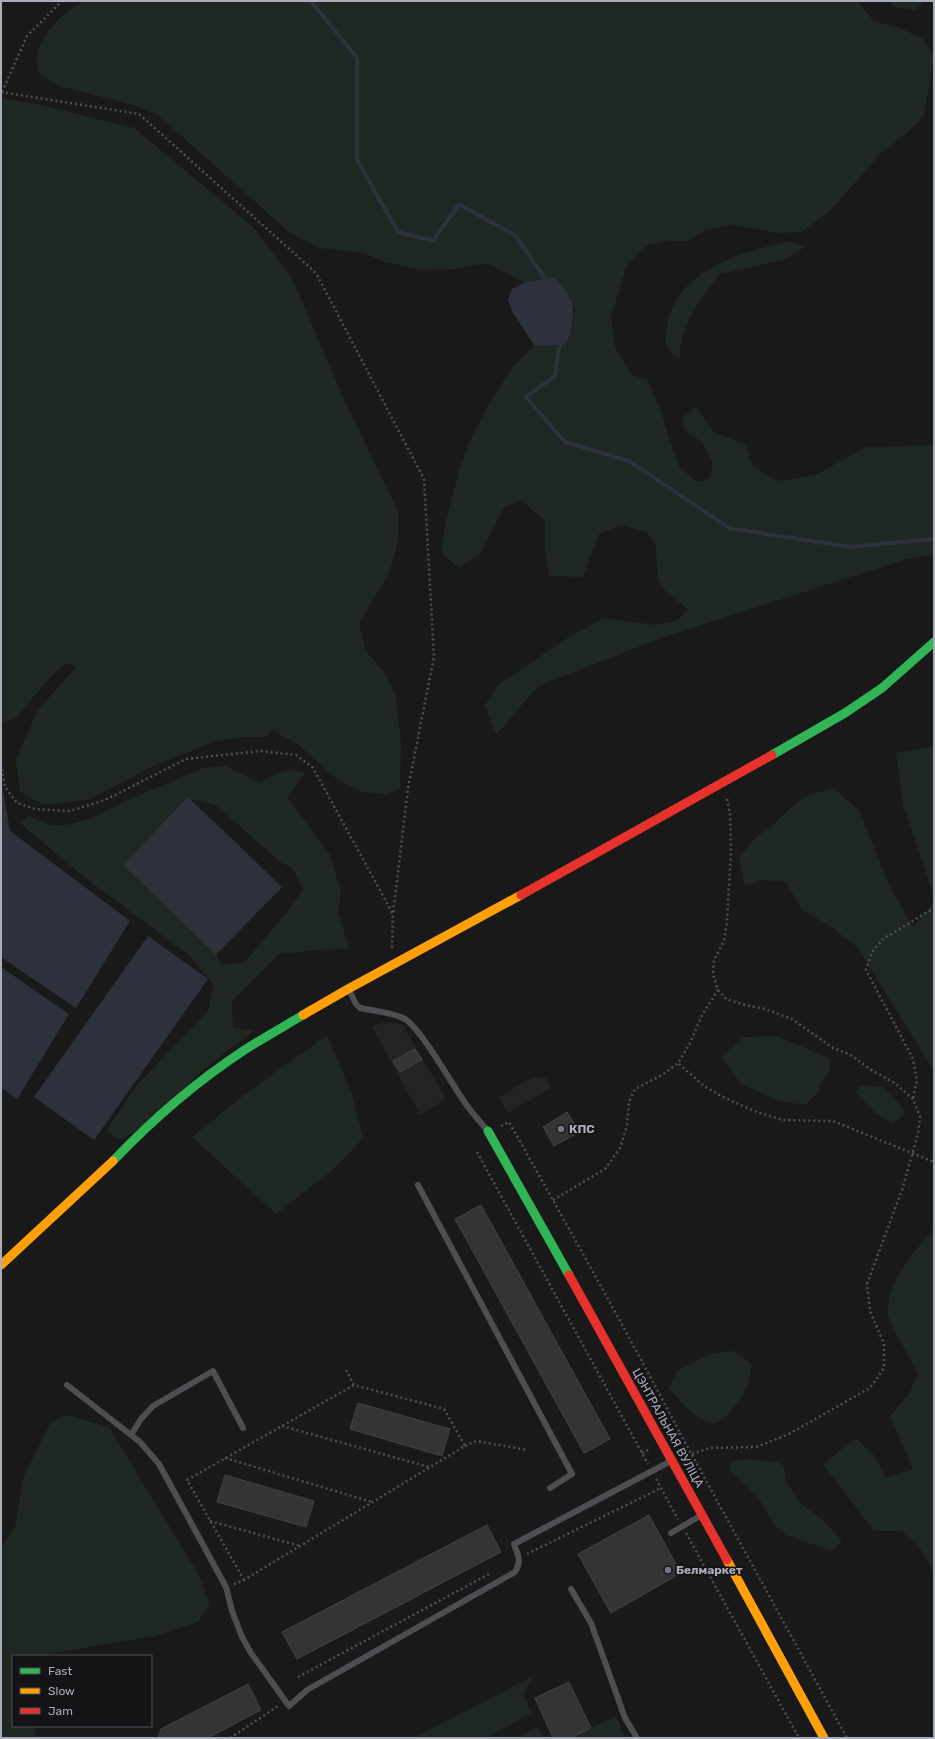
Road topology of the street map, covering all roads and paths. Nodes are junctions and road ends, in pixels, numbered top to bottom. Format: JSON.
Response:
{"nodes":[{"id":1,"x":62,"y":1,"type":"edge"},
{"id":2,"x":1,"y":92,"type":"edge"},
{"id":3,"x":934,"y":642,"type":"edge"},
{"id":4,"x":1,"y":764,"type":"edge"},
{"id":5,"x":723,"y":784,"type":"junction"},
{"id":6,"x":934,"y":908,"type":"edge"},
{"id":7,"x":393,"y":914,"type":"junction"},
{"id":8,"x":392,"y":966,"type":"junction"},
{"id":9,"x":348,"y":989,"type":"junction"},
{"id":10,"x":718,"y":990,"type":"junction"},
{"id":11,"x":678,"y":1064,"type":"junction"},
{"id":12,"x":913,"y":1099,"type":"junction"},
{"id":13,"x":488,"y":1131,"type":"junction"},
{"id":14,"x":477,"y":1152,"type":"dead end"},
{"id":15,"x":912,"y":1153,"type":"junction"},
{"id":16,"x":934,"y":1162,"type":"edge"},
{"id":17,"x":418,"y":1185,"type":"dead end"},
{"id":18,"x":553,"y":1200,"type":"junction"},
{"id":19,"x":1,"y":1265,"type":"edge"},
{"id":20,"x":346,"y":1370,"type":"dead end"},
{"id":21,"x":67,"y":1385,"type":"dead end"},
{"id":22,"x":354,"y":1385,"type":"junction"},
{"id":23,"x":282,"y":1426,"type":"junction"},
{"id":24,"x":243,"y":1428,"type":"dead end"},
{"id":25,"x":680,"y":1433,"type":"junction"},
{"id":26,"x":131,"y":1435,"type":"junction"},
{"id":27,"x":662,"y":1442,"type":"junction"},
{"id":28,"x":465,"y":1446,"type":"junction"},
{"id":29,"x":527,"y":1450,"type":"dead end"},
{"id":30,"x":642,"y":1453,"type":"junction"},
{"id":31,"x":692,"y":1454,"type":"junction"},
{"id":32,"x":225,"y":1458,"type":"junction"},
{"id":33,"x":672,"y":1460,"type":"junction"},
{"id":34,"x":430,"y":1468,"type":"junction"},
{"id":35,"x":652,"y":1471,"type":"junction"},
{"id":36,"x":550,"y":1488,"type":"dead end"},
{"id":37,"x":661,"y":1488,"type":"junction"},
{"id":38,"x":372,"y":1502,"type":"junction"},
{"id":39,"x":702,"y":1515,"type":"junction"},
{"id":40,"x":210,"y":1521,"type":"junction"},
{"id":41,"x":682,"y":1526,"type":"junction"},
{"id":42,"x":671,"y":1533,"type":"dead end"},
{"id":43,"x":300,"y":1546,"type":"junction"},
{"id":44,"x":519,"y":1558,"type":"junction"},
{"id":45,"x":491,"y":1573,"type":"dead end"},
{"id":46,"x":244,"y":1580,"type":"junction"},
{"id":47,"x":226,"y":1588,"type":"junction"},
{"id":48,"x":571,"y":1589,"type":"dead end"},
{"id":49,"x":298,"y":1677,"type":"dead end"},
{"id":50,"x":285,"y":1700,"type":"junction"},
{"id":51,"x":230,"y":1738,"type":"edge"},
{"id":52,"x":637,"y":1738,"type":"edge"},
{"id":53,"x":798,"y":1738,"type":"edge"},
{"id":54,"x":824,"y":1738,"type":"edge"},
{"id":55,"x":847,"y":1738,"type":"edge"}],
"edges":[{"from":1,"to":2,"type":"path"},
{"from":2,"to":7,"type":"path"},
{"from":3,"to":5,"type":"street"},
{"from":4,"to":7,"type":"path"},
{"from":5,"to":8,"type":"street"},
{"from":5,"to":10,"type":"path"},
{"from":6,"to":12,"type":"path"},
{"from":7,"to":8,"type":"path"},
{"from":8,"to":9,"type":"street"},
{"from":9,"to":13,"type":"lane"},
{"from":9,"to":19,"type":"street"},
{"from":10,"to":11,"type":"path"},
{"from":10,"to":12,"type":"path"},
{"from":11,"to":15,"type":"path"},
{"from":11,"to":18,"type":"path"},
{"from":12,"to":15,"type":"path"},
{"from":13,"to":18,"type":"path"},
{"from":13,"to":27,"type":"street","name":"ЦЭНТРАЛЬНАЯ ВУЛІЦА"},
{"from":14,"to":30,"type":"path"},
{"from":15,"to":16,"type":"path"},
{"from":15,"to":31,"type":"path"},
{"from":17,"to":36,"type":"lane"},
{"from":18,"to":25,"type":"path"},
{"from":20,"to":22,"type":"path"},
{"from":21,"to":26,"type":"lane"},
{"from":22,"to":23,"type":"path"},
{"from":22,"to":28,"type":"path"},
{"from":23,"to":32,"type":"path"},
{"from":23,"to":34,"type":"path"},
{"from":24,"to":26,"type":"lane"},
{"from":25,"to":27,"type":"path"},
{"from":25,"to":31,"type":"path"},
{"from":26,"to":47,"type":"lane"},
{"from":27,"to":30,"type":"path"},
{"from":27,"to":33,"type":"street","name":"ЦЭНТРАЛЬНАЯ ВУЛІЦА"},
{"from":28,"to":29,"type":"path"},
{"from":28,"to":34,"type":"path"},
{"from":30,"to":35,"type":"path"},
{"from":31,"to":55,"type":"path"},
{"from":32,"to":38,"type":"path"},
{"from":32,"to":40,"type":"path"},
{"from":33,"to":35,"type":"lane"},
{"from":33,"to":39,"type":"street","name":"ЦЭНТРАЛЬНАЯ ВУЛІЦА"},
{"from":34,"to":38,"type":"path"},
{"from":35,"to":37,"type":"path"},
{"from":35,"to":44,"type":"lane"},
{"from":37,"to":41,"type":"path"},
{"from":37,"to":44,"type":"path"},
{"from":38,"to":43,"type":"path"},
{"from":39,"to":41,"type":"lane"},
{"from":39,"to":54,"type":"street","name":"ЦЭНТРАЛЬНАЯ ВУЛІЦА"},
{"from":40,"to":43,"type":"path"},
{"from":40,"to":46,"type":"path"},
{"from":41,"to":42,"type":"lane"},
{"from":41,"to":53,"type":"path"},
{"from":43,"to":46,"type":"path"},
{"from":44,"to":50,"type":"lane"},
{"from":45,"to":49,"type":"path"},
{"from":46,"to":47,"type":"path"},
{"from":47,"to":50,"type":"lane"},
{"from":48,"to":52,"type":"lane"},
{"from":50,"to":51,"type":"path"}]}
